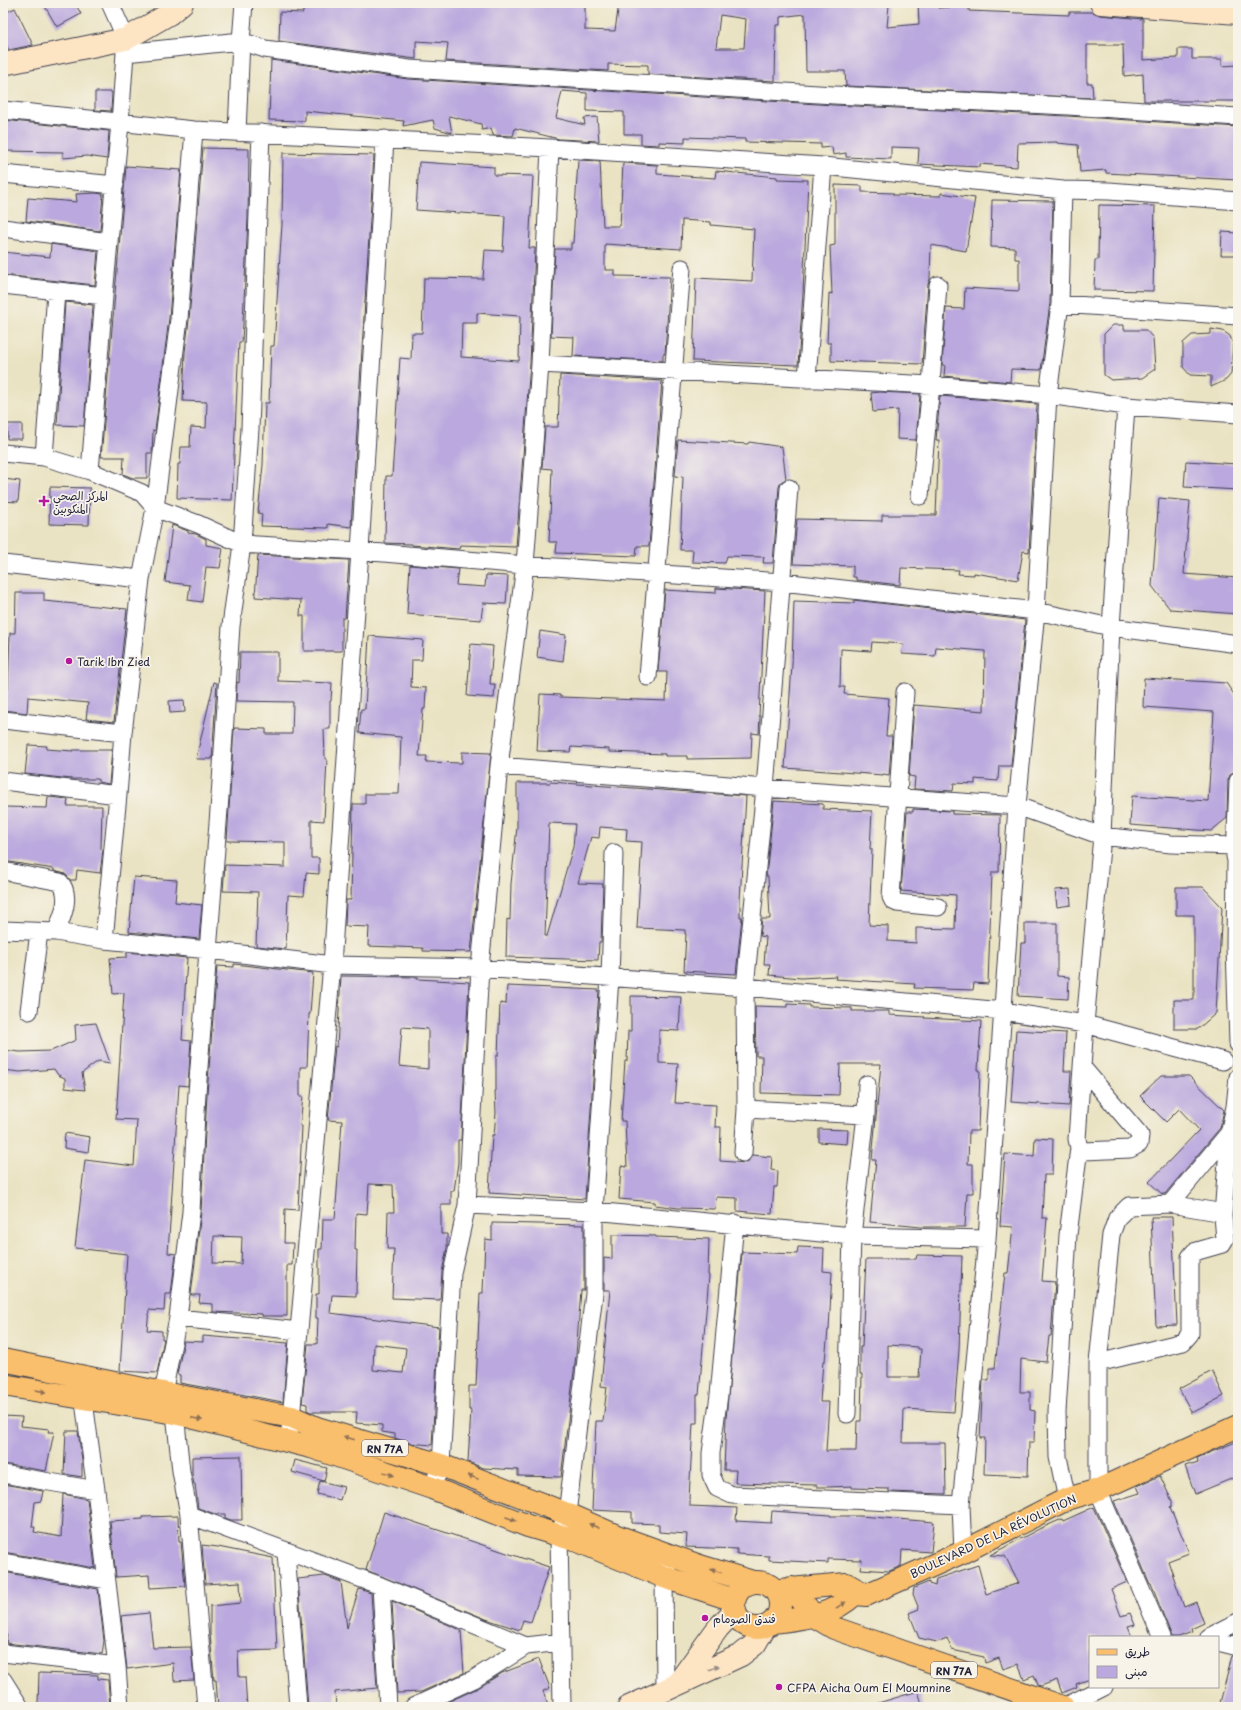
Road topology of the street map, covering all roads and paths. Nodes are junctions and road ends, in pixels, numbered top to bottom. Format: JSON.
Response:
{"nodes":[{"id":1,"x":110,"y":3,"type":"edge"},
{"id":2,"x":182,"y":3,"type":"edge"},
{"id":3,"x":244,"y":3,"type":"edge"},
{"id":4,"x":1101,"y":3,"type":"edge"},
{"id":5,"x":1197,"y":7,"type":"edge"},
{"id":6,"x":1238,"y":13,"type":"edge"},
{"id":7,"x":241,"y":41,"type":"junction"},
{"id":8,"x":125,"y":44,"type":"junction"},
{"id":9,"x":3,"y":64,"type":"edge"},
{"id":10,"x":3,"y":110,"type":"edge"},
{"id":11,"x":1238,"y":117,"type":"edge"},
{"id":12,"x":120,"y":123,"type":"junction"},
{"id":13,"x":194,"y":130,"type":"junction"},
{"id":14,"x":236,"y":132,"type":"junction"},
{"id":15,"x":261,"y":133,"type":"junction"},
{"id":16,"x":385,"y":139,"type":"junction"},
{"id":17,"x":550,"y":148,"type":"junction"},
{"id":18,"x":823,"y":166,"type":"junction"},
{"id":19,"x":3,"y":174,"type":"edge"},
{"id":20,"x":115,"y":185,"type":"junction"},
{"id":21,"x":1063,"y":190,"type":"junction"},
{"id":22,"x":1238,"y":201,"type":"edge"},
{"id":23,"x":3,"y":228,"type":"edge"},
{"id":24,"x":109,"y":242,"type":"junction"},
{"id":25,"x":682,"y":268,"type":"dead end"},
{"id":26,"x":3,"y":285,"type":"edge"},
{"id":27,"x":938,"y":285,"type":"dead end"},
{"id":28,"x":56,"y":292,"type":"junction"},
{"id":29,"x":104,"y":296,"type":"junction"},
{"id":30,"x":1060,"y":304,"type":"junction"},
{"id":31,"x":1238,"y":316,"type":"edge"},
{"id":32,"x":540,"y":364,"type":"junction"},
{"id":33,"x":674,"y":371,"type":"junction"},
{"id":34,"x":807,"y":379,"type":"junction"},
{"id":35,"x":931,"y":385,"type":"junction"},
{"id":36,"x":1048,"y":395,"type":"junction"},
{"id":37,"x":1126,"y":406,"type":"junction"},
{"id":38,"x":1238,"y":414,"type":"edge"},
{"id":39,"x":3,"y":453,"type":"edge"},
{"id":40,"x":44,"y":457,"type":"junction"},
{"id":41,"x":90,"y":471,"type":"junction"},
{"id":42,"x":788,"y":488,"type":"dead end"},
{"id":43,"x":920,"y":496,"type":"dead end"},
{"id":44,"x":155,"y":508,"type":"junction"},
{"id":45,"x":242,"y":544,"type":"junction"},
{"id":46,"x":360,"y":551,"type":"junction"},
{"id":47,"x":3,"y":564,"type":"edge"},
{"id":48,"x":525,"y":565,"type":"junction"},
{"id":49,"x":657,"y":574,"type":"junction"},
{"id":50,"x":141,"y":579,"type":"junction"},
{"id":51,"x":782,"y":582,"type":"junction"},
{"id":52,"x":1036,"y":611,"type":"junction"},
{"id":53,"x":1111,"y":627,"type":"junction"},
{"id":54,"x":1238,"y":644,"type":"edge"},
{"id":55,"x":648,"y":677,"type":"dead end"},
{"id":56,"x":905,"y":692,"type":"dead end"},
{"id":57,"x":3,"y":720,"type":"edge"},
{"id":58,"x":123,"y":733,"type":"junction"},
{"id":59,"x":499,"y":766,"type":"junction"},
{"id":60,"x":1238,"y":781,"type":"edge"},
{"id":61,"x":3,"y":782,"type":"edge"},
{"id":62,"x":765,"y":788,"type":"junction"},
{"id":63,"x":118,"y":795,"type":"junction"},
{"id":64,"x":897,"y":796,"type":"junction"},
{"id":65,"x":1017,"y":806,"type":"junction"},
{"id":66,"x":1102,"y":836,"type":"junction"},
{"id":67,"x":614,"y":853,"type":"dead end"},
{"id":68,"x":1236,"y":855,"type":"edge"},
{"id":69,"x":3,"y":871,"type":"edge"},
{"id":70,"x":938,"y":907,"type":"dead end"},
{"id":71,"x":3,"y":930,"type":"edge"},
{"id":72,"x":39,"y":932,"type":"junction"},
{"id":73,"x":56,"y":932,"type":"junction"},
{"id":74,"x":104,"y":940,"type":"junction"},
{"id":75,"x":209,"y":950,"type":"junction"},
{"id":76,"x":332,"y":966,"type":"junction"},
{"id":77,"x":480,"y":968,"type":"junction"},
{"id":78,"x":610,"y":978,"type":"junction"},
{"id":79,"x":745,"y":987,"type":"junction"},
{"id":80,"x":29,"y":1011,"type":"dead end"},
{"id":81,"x":1003,"y":1011,"type":"junction"},
{"id":82,"x":1085,"y":1024,"type":"junction"},
{"id":83,"x":1238,"y":1044,"type":"edge"},
{"id":84,"x":1231,"y":1058,"type":"edge"},
{"id":85,"x":1082,"y":1067,"type":"junction"},
{"id":86,"x":1238,"y":1073,"type":"edge"},
{"id":87,"x":1238,"y":1077,"type":"edge"},
{"id":88,"x":867,"y":1084,"type":"dead end"},
{"id":89,"x":746,"y":1109,"type":"junction"},
{"id":90,"x":866,"y":1116,"type":"junction"},
{"id":91,"x":1229,"y":1133,"type":"junction"},
{"id":92,"x":1079,"y":1148,"type":"junction"},
{"id":93,"x":742,"y":1153,"type":"dead end"},
{"id":94,"x":1170,"y":1204,"type":"junction"},
{"id":95,"x":467,"y":1205,"type":"junction"},
{"id":96,"x":594,"y":1211,"type":"junction"},
{"id":97,"x":1223,"y":1216,"type":"junction"},
{"id":98,"x":735,"y":1224,"type":"junction"},
{"id":99,"x":852,"y":1236,"type":"junction"},
{"id":100,"x":987,"y":1240,"type":"junction"},
{"id":101,"x":178,"y":1318,"type":"junction"},
{"id":102,"x":299,"y":1332,"type":"junction"},
{"id":103,"x":3,"y":1360,"type":"edge"},
{"id":104,"x":1098,"y":1363,"type":"junction"},
{"id":105,"x":3,"y":1385,"type":"edge"},
{"id":106,"x":82,"y":1388,"type":"junction"},
{"id":107,"x":163,"y":1393,"type":"junction"},
{"id":108,"x":175,"y":1413,"type":"junction"},
{"id":109,"x":847,"y":1414,"type":"dead end"},
{"id":110,"x":292,"y":1416,"type":"junction"},
{"id":111,"x":1238,"y":1426,"type":"edge"},
{"id":112,"x":289,"y":1441,"type":"junction"},
{"id":113,"x":441,"y":1465,"type":"junction"},
{"id":114,"x":3,"y":1474,"type":"edge"},
{"id":115,"x":432,"y":1488,"type":"junction"},
{"id":116,"x":96,"y":1490,"type":"junction"},
{"id":117,"x":1098,"y":1490,"type":"junction"},
{"id":118,"x":1068,"y":1499,"type":"junction"},
{"id":119,"x":961,"y":1505,"type":"junction"},
{"id":120,"x":567,"y":1514,"type":"junction"},
{"id":121,"x":189,"y":1515,"type":"junction"},
{"id":122,"x":559,"y":1534,"type":"junction"},
{"id":123,"x":286,"y":1552,"type":"junction"},
{"id":124,"x":963,"y":1552,"type":"junction"},
{"id":125,"x":670,"y":1555,"type":"junction"},
{"id":126,"x":3,"y":1562,"type":"edge"},
{"id":127,"x":664,"y":1577,"type":"junction"},
{"id":128,"x":106,"y":1580,"type":"junction"},
{"id":129,"x":753,"y":1582,"type":"junction"},
{"id":130,"x":381,"y":1586,"type":"junction"},
{"id":131,"x":783,"y":1589,"type":"junction"},
{"id":132,"x":866,"y":1595,"type":"junction"},
{"id":133,"x":734,"y":1605,"type":"junction"},
{"id":134,"x":814,"y":1616,"type":"junction"},
{"id":135,"x":1238,"y":1622,"type":"edge"},
{"id":136,"x":769,"y":1624,"type":"junction"},
{"id":137,"x":1162,"y":1636,"type":"edge"},
{"id":138,"x":1211,"y":1636,"type":"edge"},
{"id":139,"x":561,"y":1642,"type":"junction"},
{"id":140,"x":1219,"y":1642,"type":"edge"},
{"id":141,"x":526,"y":1646,"type":"junction"},
{"id":142,"x":1238,"y":1648,"type":"edge"},
{"id":143,"x":3,"y":1653,"type":"edge"},
{"id":144,"x":117,"y":1666,"type":"junction"},
{"id":145,"x":3,"y":1680,"type":"edge"},
{"id":146,"x":671,"y":1687,"type":"junction"},
{"id":147,"x":1102,"y":1688,"type":"edge"},
{"id":148,"x":20,"y":1707,"type":"edge"},
{"id":149,"x":120,"y":1707,"type":"edge"},
{"id":150,"x":206,"y":1707,"type":"edge"},
{"id":151,"x":298,"y":1707,"type":"edge"},
{"id":152,"x":388,"y":1707,"type":"edge"},
{"id":153,"x":413,"y":1707,"type":"edge"},
{"id":154,"x":562,"y":1707,"type":"edge"},
{"id":155,"x":629,"y":1707,"type":"edge"},
{"id":156,"x":1064,"y":1707,"type":"edge"}],
"edges":[{"from":1,"to":8,"type":"street"},
{"from":2,"to":8,"type":"street"},
{"from":3,"to":7,"type":"street"},
{"from":4,"to":5,"type":"street"},
{"from":5,"to":6,"type":"street"},
{"from":7,"to":8,"type":"street"},
{"from":7,"to":11,"type":"street"},
{"from":7,"to":14,"type":"street"},
{"from":8,"to":9,"type":"street"},
{"from":8,"to":12,"type":"street"},
{"from":10,"to":12,"type":"street"},
{"from":12,"to":13,"type":"street"},
{"from":12,"to":20,"type":"street"},
{"from":13,"to":14,"type":"street"},
{"from":13,"to":44,"type":"street"},
{"from":14,"to":15,"type":"street"},
{"from":15,"to":16,"type":"street"},
{"from":15,"to":45,"type":"street"},
{"from":16,"to":17,"type":"street"},
{"from":16,"to":46,"type":"street"},
{"from":17,"to":18,"type":"street"},
{"from":17,"to":32,"type":"street"},
{"from":18,"to":21,"type":"street"},
{"from":18,"to":34,"type":"street"},
{"from":19,"to":20,"type":"street"},
{"from":20,"to":24,"type":"street"},
{"from":21,"to":22,"type":"street"},
{"from":21,"to":30,"type":"street"},
{"from":23,"to":24,"type":"street"},
{"from":24,"to":29,"type":"street"},
{"from":25,"to":33,"type":"street"},
{"from":26,"to":28,"type":"street"},
{"from":27,"to":35,"type":"street"},
{"from":28,"to":29,"type":"street"},
{"from":28,"to":40,"type":"street"},
{"from":29,"to":41,"type":"street"},
{"from":30,"to":31,"type":"street"},
{"from":30,"to":36,"type":"street"},
{"from":32,"to":33,"type":"street"},
{"from":32,"to":48,"type":"street"},
{"from":33,"to":34,"type":"street"},
{"from":33,"to":49,"type":"street"},
{"from":34,"to":35,"type":"street"},
{"from":35,"to":36,"type":"street"},
{"from":35,"to":43,"type":"street"},
{"from":36,"to":37,"type":"street"},
{"from":36,"to":52,"type":"street"},
{"from":37,"to":38,"type":"street"},
{"from":37,"to":53,"type":"street"},
{"from":39,"to":40,"type":"street"},
{"from":40,"to":41,"type":"street"},
{"from":41,"to":44,"type":"street"},
{"from":42,"to":51,"type":"street"},
{"from":44,"to":45,"type":"street"},
{"from":44,"to":50,"type":"street"},
{"from":45,"to":46,"type":"street"},
{"from":45,"to":75,"type":"street"},
{"from":46,"to":48,"type":"street"},
{"from":46,"to":76,"type":"street"},
{"from":47,"to":50,"type":"street"},
{"from":48,"to":49,"type":"street"},
{"from":48,"to":59,"type":"street"},
{"from":49,"to":51,"type":"street"},
{"from":49,"to":55,"type":"street"},
{"from":50,"to":58,"type":"street"},
{"from":51,"to":52,"type":"street"},
{"from":51,"to":62,"type":"street"},
{"from":52,"to":53,"type":"street"},
{"from":52,"to":65,"type":"street"},
{"from":53,"to":54,"type":"street"},
{"from":53,"to":66,"type":"street"},
{"from":56,"to":64,"type":"street"},
{"from":57,"to":58,"type":"street"},
{"from":58,"to":63,"type":"street"},
{"from":59,"to":62,"type":"street"},
{"from":59,"to":77,"type":"street"},
{"from":60,"to":68,"type":"street"},
{"from":61,"to":63,"type":"street"},
{"from":62,"to":64,"type":"street"},
{"from":62,"to":79,"type":"street"},
{"from":63,"to":74,"type":"street"},
{"from":64,"to":65,"type":"street"},
{"from":64,"to":70,"type":"street"},
{"from":65,"to":66,"type":"street"},
{"from":65,"to":81,"type":"street"},
{"from":66,"to":68,"type":"street"},
{"from":66,"to":82,"type":"street"},
{"from":67,"to":78,"type":"street"},
{"from":68,"to":83,"type":"street"},
{"from":69,"to":73,"type":"street"},
{"from":71,"to":72,"type":"street"},
{"from":72,"to":73,"type":"street"},
{"from":72,"to":80,"type":"street"},
{"from":73,"to":74,"type":"street"},
{"from":74,"to":75,"type":"street"},
{"from":75,"to":76,"type":"street"},
{"from":75,"to":101,"type":"street"},
{"from":76,"to":77,"type":"street"},
{"from":76,"to":102,"type":"street"},
{"from":77,"to":78,"type":"street"},
{"from":77,"to":95,"type":"street"},
{"from":78,"to":79,"type":"street"},
{"from":78,"to":96,"type":"street"},
{"from":79,"to":81,"type":"street"},
{"from":79,"to":89,"type":"street"},
{"from":81,"to":82,"type":"street"},
{"from":81,"to":100,"type":"street"},
{"from":82,"to":84,"type":"street"},
{"from":82,"to":85,"type":"street"},
{"from":84,"to":86,"type":"street"},
{"from":85,"to":92,"type":"street"},
{"from":85,"to":92,"type":"street"},
{"from":87,"to":91,"type":"street"},
{"from":88,"to":90,"type":"street"},
{"from":89,"to":90,"type":"street"},
{"from":89,"to":93,"type":"street"},
{"from":90,"to":99,"type":"street"},
{"from":91,"to":94,"type":"street"},
{"from":91,"to":97,"type":"street"},
{"from":92,"to":118,"type":"street"},
{"from":94,"to":97,"type":"street"},
{"from":94,"to":104,"type":"street"},
{"from":95,"to":96,"type":"street"},
{"from":95,"to":113,"type":"street"},
{"from":96,"to":98,"type":"street"},
{"from":96,"to":120,"type":"street"},
{"from":97,"to":104,"type":"street"},
{"from":98,"to":99,"type":"street"},
{"from":98,"to":119,"type":"street"},
{"from":99,"to":100,"type":"street"},
{"from":99,"to":109,"type":"street"},
{"from":100,"to":119,"type":"street"},
{"from":101,"to":102,"type":"street"},
{"from":101,"to":107,"type":"street"},
{"from":102,"to":110,"type":"street"},
{"from":103,"to":106,"type":"main road","number":"RN 77A"},
{"from":104,"to":117,"type":"street"},
{"from":105,"to":106,"type":"main road","one_way":true},
{"from":106,"to":107,"type":"main road","number":"RN 77A"},
{"from":106,"to":108,"type":"main road"},
{"from":106,"to":116,"type":"street"},
{"from":107,"to":108,"type":"street"},
{"from":107,"to":110,"type":"main road","number":"RN 77A"},
{"from":108,"to":112,"type":"main road","one_way":true},
{"from":108,"to":121,"type":"street"},
{"from":110,"to":112,"type":"street"},
{"from":113,"to":110,"type":"main road","number":"RN 77A","one_way":true},
{"from":111,"to":117,"type":"main road","name":"BOULEVARD DE LA RÉVOLUTION"},
{"from":112,"to":115,"type":"main road","one_way":true},
{"from":113,"to":115,"type":"street"},
{"from":120,"to":113,"type":"main road","number":"RN 77A","one_way":true},
{"from":114,"to":116,"type":"street"},
{"from":115,"to":122,"type":"main road","one_way":true},
{"from":116,"to":128,"type":"street"},
{"from":117,"to":118,"type":"main road","name":"BOULEVARD DE LA RÉVOLUTION"},
{"from":117,"to":137,"type":"street"},
{"from":118,"to":124,"type":"main road","name":"BOULEVARD DE LA RÉVOLUTION"},
{"from":119,"to":124,"type":"street"},
{"from":120,"to":122,"type":"street"},
{"from":125,"to":120,"type":"main road","number":"RN 77A","one_way":true},
{"from":121,"to":123,"type":"street"},
{"from":121,"to":150,"type":"street"},
{"from":122,"to":127,"type":"main road"},
{"from":122,"to":139,"type":"street"},
{"from":123,"to":130,"type":"street"},
{"from":123,"to":151,"type":"street"},
{"from":124,"to":132,"type":"main road","name":"BOULEVARD DE LA RÉVOLUTION"},
{"from":125,"to":127,"type":"street"},
{"from":129,"to":125,"type":"main road","number":"RN 77A","one_way":true},
{"from":126,"to":128,"type":"street"},
{"from":127,"to":133,"type":"main road"},
{"from":127,"to":146,"type":"street"},
{"from":128,"to":144,"type":"street"},
{"from":129,"to":131,"type":"main road"},
{"from":129,"to":133,"type":"main road"},
{"from":130,"to":141,"type":"street"},
{"from":130,"to":152,"type":"street"},
{"from":131,"to":132,"type":"main road"},
{"from":131,"to":134,"type":"main road"},
{"from":131,"to":136,"type":"main road"},
{"from":134,"to":132,"type":"main road","name":"BOULEVARD DE LA RÉVOLUTION","one_way":true},
{"from":133,"to":136,"type":"main road"},
{"from":133,"to":146,"type":"street"},
{"from":134,"to":136,"type":"main road","name":"BOULEVARD DE LA RÉVOLUTION"},
{"from":134,"to":156,"type":"main road","number":"RN 77A"},
{"from":135,"to":138,"type":"street"},
{"from":146,"to":136,"type":"street","one_way":true},
{"from":139,"to":141,"type":"street"},
{"from":139,"to":154,"type":"street"},
{"from":140,"to":142,"type":"street"},
{"from":141,"to":153,"type":"street"},
{"from":143,"to":144,"type":"street"},
{"from":144,"to":149,"type":"street"},
{"from":145,"to":148,"type":"street"},
{"from":146,"to":155,"type":"street"},
{"from":147,"to":156,"type":"street"}]}
